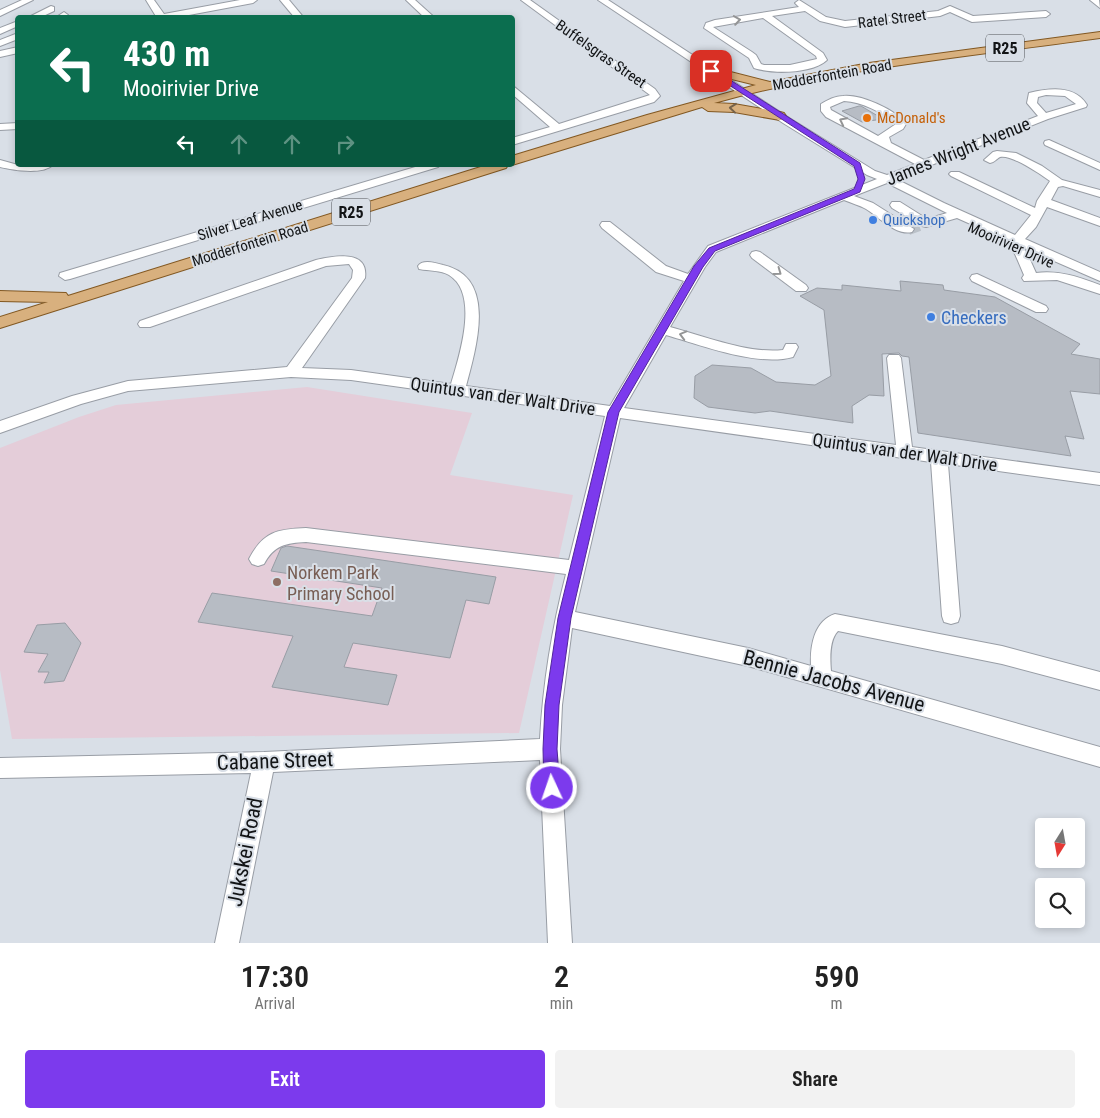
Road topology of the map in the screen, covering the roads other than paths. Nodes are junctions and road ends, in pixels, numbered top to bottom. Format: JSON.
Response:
{"nodes":[{"id":1,"x":29,"y":0,"type":"edge"},
{"id":2,"x":150,"y":0,"type":"edge"},
{"id":3,"x":254,"y":0,"type":"edge"},
{"id":4,"x":284,"y":0,"type":"edge"},
{"id":5,"x":410,"y":0,"type":"edge"},
{"id":6,"x":525,"y":0,"type":"edge"},
{"id":7,"x":602,"y":0,"type":"edge"},
{"id":8,"x":795,"y":0,"type":"edge"},
{"id":9,"x":1094,"y":0,"type":"edge"},
{"id":10,"x":945,"y":1,"type":"edge"},
{"id":11,"x":1100,"y":5,"type":"edge"},
{"id":12,"x":51,"y":8,"type":"dead end"},
{"id":13,"x":808,"y":8,"type":"junction"},
{"id":14,"x":950,"y":9,"type":"junction"},
{"id":15,"x":0,"y":13,"type":"edge"},
{"id":16,"x":1046,"y":14,"type":"dead end"},
{"id":17,"x":36,"y":15,"type":"edge"},
{"id":18,"x":161,"y":15,"type":"edge"},
{"id":19,"x":173,"y":15,"type":"edge"},
{"id":20,"x":297,"y":15,"type":"edge"},
{"id":21,"x":428,"y":15,"type":"edge"},
{"id":22,"x":765,"y":15,"type":"junction"},
{"id":23,"x":15,"y":24,"type":"edge"},
{"id":24,"x":0,"y":31,"type":"edge"},
{"id":25,"x":1100,"y":35,"type":"edge"},
{"id":26,"x":15,"y":37,"type":"edge"},
{"id":27,"x":0,"y":44,"type":"edge"},
{"id":28,"x":15,"y":51,"type":"edge"},
{"id":29,"x":0,"y":54,"type":"edge"},
{"id":30,"x":713,"y":72,"type":"junction"},
{"id":31,"x":515,"y":91,"type":"edge"},
{"id":32,"x":743,"y":92,"type":"junction"},
{"id":33,"x":779,"y":94,"type":"junction"},
{"id":34,"x":703,"y":102,"type":"junction"},
{"id":35,"x":686,"y":107,"type":"junction"},
{"id":36,"x":781,"y":117,"type":"junction"},
{"id":37,"x":1044,"y":117,"type":"dead end"},
{"id":38,"x":15,"y":126,"type":"edge"},
{"id":39,"x":0,"y":127,"type":"edge"},
{"id":40,"x":558,"y":128,"type":"junction"},
{"id":41,"x":515,"y":141,"type":"edge"},
{"id":42,"x":1050,"y":143,"type":"dead end"},
{"id":43,"x":886,"y":144,"type":"junction"},
{"id":44,"x":515,"y":160,"type":"edge"},
{"id":45,"x":990,"y":160,"type":"dead end"},
{"id":46,"x":0,"y":163,"type":"edge"},
{"id":47,"x":923,"y":164,"type":"junction"},
{"id":48,"x":857,"y":165,"type":"junction"},
{"id":49,"x":27,"y":167,"type":"edge"},
{"id":50,"x":427,"y":167,"type":"edge"},
{"id":51,"x":495,"y":167,"type":"edge"},
{"id":52,"x":1100,"y":167,"type":"edge"},
{"id":53,"x":906,"y":171,"type":"junction"},
{"id":54,"x":955,"y":174,"type":"dead end"},
{"id":55,"x":880,"y":178,"type":"junction"},
{"id":56,"x":1059,"y":183,"type":"junction"},
{"id":57,"x":855,"y":192,"type":"junction"},
{"id":58,"x":1099,"y":192,"type":"edge"},
{"id":59,"x":911,"y":195,"type":"junction"},
{"id":60,"x":1043,"y":201,"type":"junction"},
{"id":61,"x":896,"y":205,"type":"junction"},
{"id":62,"x":879,"y":212,"type":"junction"},
{"id":63,"x":1037,"y":213,"type":"junction"},
{"id":64,"x":952,"y":215,"type":"junction"},
{"id":65,"x":1100,"y":222,"type":"edge"},
{"id":66,"x":606,"y":225,"type":"dead end"},
{"id":67,"x":918,"y":226,"type":"junction"},
{"id":68,"x":1015,"y":243,"type":"junction"},
{"id":69,"x":756,"y":255,"type":"dead end"},
{"id":70,"x":1056,"y":261,"type":"junction"},
{"id":71,"x":424,"y":266,"type":"dead end"},
{"id":72,"x":66,"y":276,"type":"dead end"},
{"id":73,"x":1030,"y":277,"type":"junction"},
{"id":74,"x":1100,"y":277,"type":"edge"},
{"id":75,"x":977,"y":278,"type":"dead end"},
{"id":76,"x":691,"y":279,"type":"junction"},
{"id":77,"x":1100,"y":283,"type":"edge"},
{"id":78,"x":801,"y":288,"type":"dead end"},
{"id":79,"x":1100,"y":290,"type":"edge"},
{"id":80,"x":98,"y":292,"type":"junction"},
{"id":81,"x":1010,"y":293,"type":"junction"},
{"id":82,"x":0,"y":296,"type":"edge"},
{"id":83,"x":1041,"y":309,"type":"dead end"},
{"id":84,"x":0,"y":323,"type":"edge"},
{"id":85,"x":145,"y":324,"type":"dead end"},
{"id":86,"x":665,"y":324,"type":"junction"},
{"id":87,"x":791,"y":347,"type":"dead end"},
{"id":88,"x":894,"y":358,"type":"dead end"},
{"id":89,"x":291,"y":372,"type":"junction"},
{"id":90,"x":457,"y":390,"type":"junction"},
{"id":91,"x":614,"y":412,"type":"junction"},
{"id":92,"x":0,"y":428,"type":"edge"},
{"id":93,"x":906,"y":452,"type":"junction"},
{"id":94,"x":940,"y":457,"type":"junction"},
{"id":95,"x":1100,"y":479,"type":"edge"},
{"id":96,"x":258,"y":558,"type":"dead end"},
{"id":97,"x":577,"y":568,"type":"junction"},
{"id":98,"x":951,"y":616,"type":"dead end"},
{"id":99,"x":564,"y":618,"type":"junction"},
{"id":100,"x":821,"y":677,"type":"junction"},
{"id":101,"x":1100,"y":681,"type":"edge"},
{"id":102,"x":550,"y":749,"type":"junction"},
{"id":103,"x":1100,"y":758,"type":"edge"},
{"id":104,"x":264,"y":762,"type":"junction"},
{"id":105,"x":0,"y":768,"type":"edge"},
{"id":106,"x":227,"y":943,"type":"edge"},
{"id":107,"x":560,"y":943,"type":"edge"}],
"edges":[{"from":1,"to":15,"type":"street"},
{"from":2,"to":18,"type":"street"},
{"from":3,"to":19,"type":"street"},
{"from":4,"to":20,"type":"street"},
{"from":5,"to":21,"type":"street"},
{"from":6,"to":40,"type":"street","name":"Buffelsgras Street"},
{"from":7,"to":30,"type":"street","name":"Mooirivier Drive"},
{"from":8,"to":13,"type":"street"},
{"from":9,"to":11,"type":"street"},
{"from":10,"to":14,"type":"street"},
{"from":12,"to":17,"type":"street"},
{"from":13,"to":14,"type":"street","name":"Ratel Street"},
{"from":13,"to":22,"type":"street"},
{"from":14,"to":16,"type":"street"},
{"from":22,"to":22,"type":"street","one_way":true},
{"from":23,"to":24,"type":"street"},
{"from":25,"to":33,"type":"main road","name":"Modderfontein Road","number":"R25"},
{"from":26,"to":27,"type":"street"},
{"from":28,"to":29,"type":"street"},
{"from":30,"to":32,"type":"street","name":"Mooirivier Drive"},
{"from":30,"to":33,"type":"main road"},
{"from":30,"to":34,"type":"main road"},
{"from":31,"to":40,"type":"street"},
{"from":32,"to":33,"type":"main road","name":"Modderfontein Road"},
{"from":32,"to":34,"type":"main road","name":"Modderfontein Road"},
{"from":32,"to":36,"type":"street","name":"Mooirivier Drive"},
{"from":33,"to":36,"type":"main road"},
{"from":34,"to":35,"type":"main road","name":"Modderfontein Road"},
{"from":36,"to":35,"type":"main road","one_way":true},
{"from":35,"to":44,"type":"main road","name":"Modderfontein Road"},
{"from":36,"to":48,"type":"street","name":"Mooirivier Drive"},
{"from":37,"to":47,"type":"street","name":"James Wright Avenue"},
{"from":38,"to":39,"type":"street"},
{"from":40,"to":41,"type":"street"},
{"from":42,"to":52,"type":"street"},
{"from":43,"to":43,"type":"street","one_way":true},
{"from":43,"to":47,"type":"street"},
{"from":45,"to":56,"type":"street"},
{"from":46,"to":49,"type":"street"},
{"from":47,"to":53,"type":"street","name":"James Wright Avenue"},
{"from":48,"to":55,"type":"street","name":"Mooirivier Drive"},
{"from":48,"to":57,"type":"street"},
{"from":50,"to":72,"type":"street","name":"Silver Leaf Avenue"},
{"from":51,"to":80,"type":"main road","name":"Modderfontein Road","number":"R25"},
{"from":53,"to":55,"type":"street","name":"James Wright Avenue"},
{"from":53,"to":59,"type":"street"},
{"from":54,"to":63,"type":"street"},
{"from":55,"to":57,"type":"street","name":"James Wright Avenue"},
{"from":55,"to":59,"type":"street","name":"Mooirivier Drive"},
{"from":56,"to":58,"type":"street"},
{"from":56,"to":60,"type":"street"},
{"from":57,"to":59,"type":"street"},
{"from":57,"to":62,"type":"street"},
{"from":57,"to":76,"type":"street","name":"James Wright Avenue"},
{"from":59,"to":61,"type":"street"},
{"from":59,"to":64,"type":"street","name":"Mooirivier Drive"},
{"from":60,"to":63,"type":"street"},
{"from":60,"to":65,"type":"street"},
{"from":61,"to":62,"type":"street"},
{"from":61,"to":67,"type":"street"},
{"from":62,"to":67,"type":"street"},
{"from":63,"to":68,"type":"street"},
{"from":64,"to":67,"type":"street"},
{"from":64,"to":68,"type":"street","name":"Mooirivier Drive"},
{"from":66,"to":76,"type":"street"},
{"from":68,"to":70,"type":"street","name":"Mooirivier Drive"},
{"from":68,"to":73,"type":"street"},
{"from":69,"to":78,"type":"street","one_way":true},
{"from":70,"to":73,"type":"street"},
{"from":70,"to":74,"type":"street","name":"Mooirivier Drive"},
{"from":70,"to":77,"type":"street","name":"Mooirivier Drive"},
{"from":71,"to":90,"type":"street"},
{"from":73,"to":79,"type":"street"},
{"from":73,"to":81,"type":"street"},
{"from":75,"to":81,"type":"street"},
{"from":76,"to":86,"type":"street","name":"James Wright Avenue"},
{"from":80,"to":82,"type":"main road"},
{"from":80,"to":84,"type":"main road","name":"Modderfontein Road","number":"R25"},
{"from":81,"to":83,"type":"street"},
{"from":85,"to":89,"type":"street"},
{"from":86,"to":87,"type":"street"},
{"from":86,"to":91,"type":"street","name":"James Wright Avenue"},
{"from":88,"to":93,"type":"street"},
{"from":89,"to":90,"type":"street","name":"Quintus van der Walt Drive"},
{"from":89,"to":92,"type":"street","name":"Quintus van der Walt Drive"},
{"from":90,"to":91,"type":"street","name":"Quintus van der Walt Drive"},
{"from":91,"to":93,"type":"street","name":"Quintus van der Walt Drive"},
{"from":91,"to":97,"type":"street","name":"James Wright Avenue"},
{"from":93,"to":94,"type":"street","name":"Quintus van der Walt Drive"},
{"from":94,"to":95,"type":"street","name":"Quintus van der Walt Drive"},
{"from":94,"to":98,"type":"street"},
{"from":96,"to":97,"type":"street"},
{"from":97,"to":99,"type":"street","name":"James Wright Avenue"},
{"from":99,"to":100,"type":"street","name":"Bennie Jacobs Avenue"},
{"from":99,"to":102,"type":"street","name":"James Wright Avenue"},
{"from":100,"to":101,"type":"street"},
{"from":100,"to":103,"type":"street","name":"Bennie Jacobs Avenue"},
{"from":102,"to":104,"type":"street","name":"Cabane Street"},
{"from":102,"to":107,"type":"street","name":"James Wright Avenue"},
{"from":104,"to":105,"type":"street","name":"Cabane Street"},
{"from":104,"to":106,"type":"street","name":"Jukskei Road"}]}
